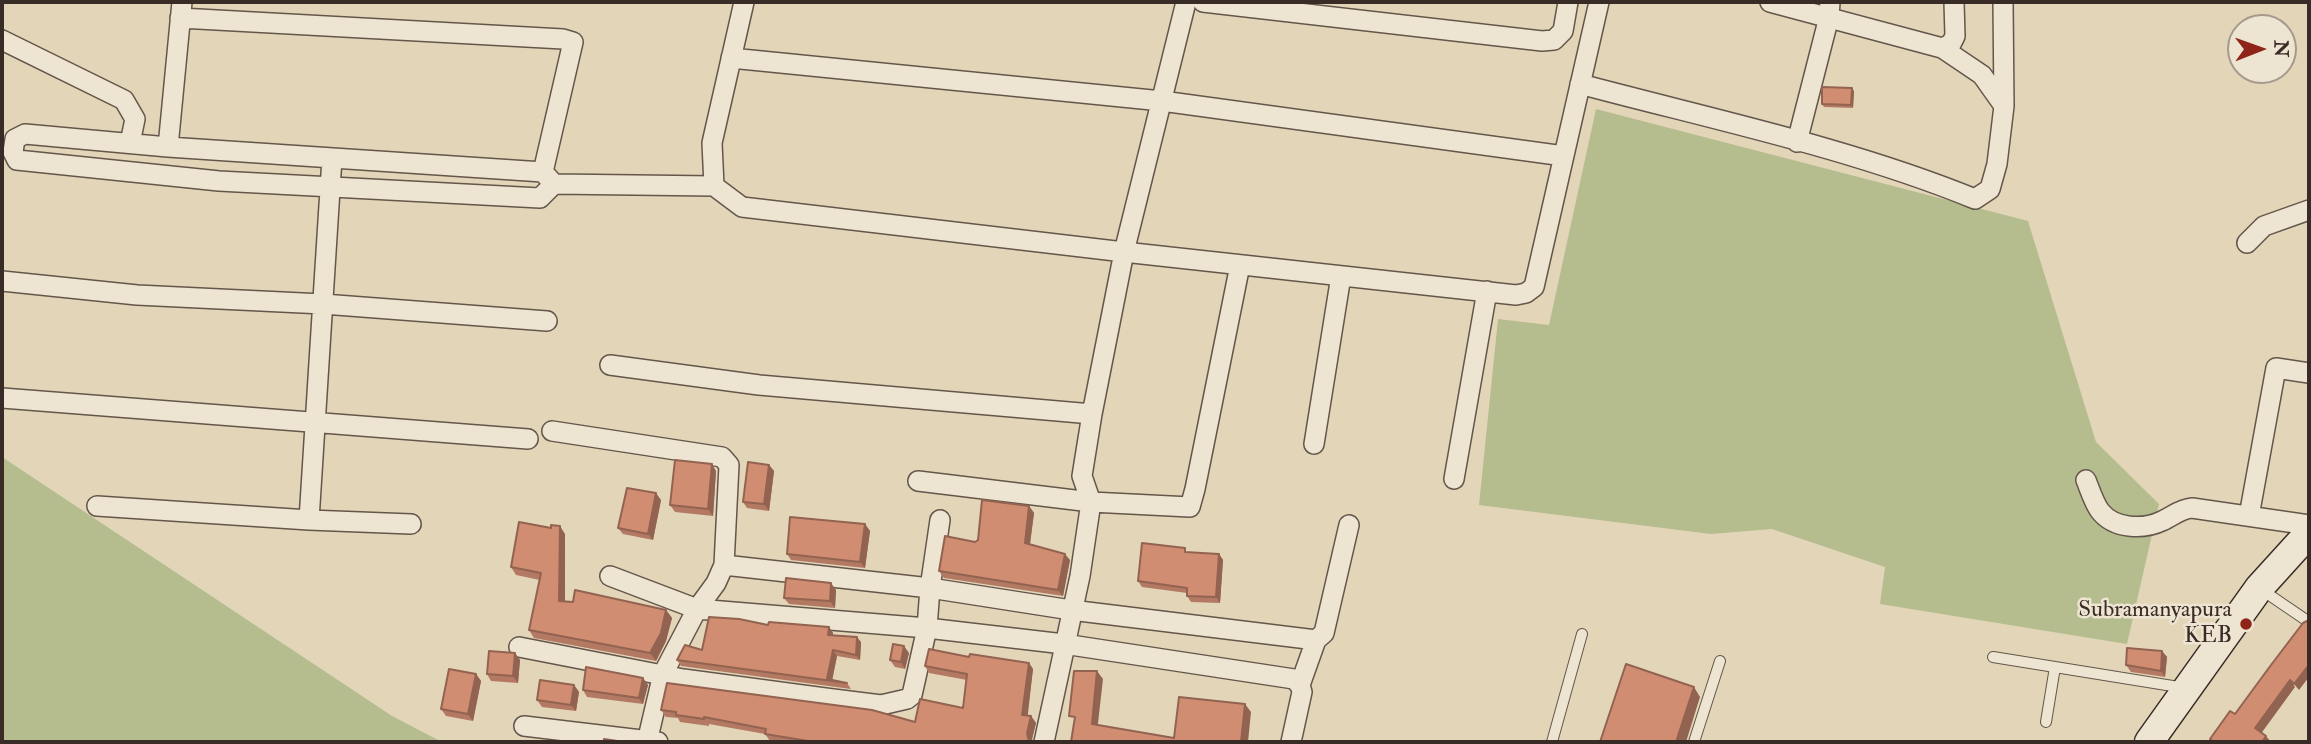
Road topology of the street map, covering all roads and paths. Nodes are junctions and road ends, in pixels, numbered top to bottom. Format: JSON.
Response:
{"nodes":[{"id":1,"x":744,"y":2,"type":"edge"},
{"id":2,"x":1186,"y":2,"type":"edge"},
{"id":3,"x":1203,"y":2,"type":"edge"},
{"id":4,"x":1568,"y":2,"type":"edge"},
{"id":5,"x":1599,"y":2,"type":"edge"},
{"id":6,"x":1770,"y":2,"type":"edge"},
{"id":7,"x":1954,"y":2,"type":"edge"},
{"id":8,"x":2003,"y":2,"type":"edge"},
{"id":9,"x":181,"y":10,"type":"edge"},
{"id":10,"x":1830,"y":10,"type":"edge"},
{"id":11,"x":2,"y":40,"type":"edge"},
{"id":12,"x":1942,"y":48,"type":"junction"},
{"id":13,"x":732,"y":58,"type":"junction"},
{"id":14,"x":1580,"y":84,"type":"junction"},
{"id":15,"x":1162,"y":101,"type":"junction"},
{"id":16,"x":2004,"y":106,"type":"junction"},
{"id":17,"x":1797,"y":142,"type":"junction"},
{"id":18,"x":130,"y":143,"type":"junction"},
{"id":19,"x":168,"y":147,"type":"junction"},
{"id":20,"x":1564,"y":156,"type":"junction"},
{"id":21,"x":332,"y":158,"type":"junction"},
{"id":22,"x":549,"y":178,"type":"junction"},
{"id":23,"x":713,"y":186,"type":"junction"},
{"id":24,"x":330,"y":188,"type":"junction"},
{"id":25,"x":2309,"y":210,"type":"edge"},
{"id":26,"x":2247,"y":243,"type":"dead end"},
{"id":27,"x":1124,"y":252,"type":"junction"},
{"id":28,"x":1240,"y":265,"type":"junction"},
{"id":29,"x":1340,"y":276,"type":"junction"},
{"id":30,"x":2,"y":281,"type":"edge"},
{"id":31,"x":1487,"y":292,"type":"junction"},
{"id":32,"x":323,"y":304,"type":"junction"},
{"id":33,"x":547,"y":321,"type":"dead end"},
{"id":34,"x":610,"y":365,"type":"dead end"},
{"id":35,"x":2309,"y":373,"type":"edge"},
{"id":36,"x":2,"y":398,"type":"edge"},
{"id":37,"x":1093,"y":414,"type":"junction"},
{"id":38,"x":315,"y":424,"type":"junction"},
{"id":39,"x":552,"y":431,"type":"dead end"},
{"id":40,"x":527,"y":439,"type":"dead end"},
{"id":41,"x":1314,"y":444,"type":"dead end"},
{"id":42,"x":1454,"y":478,"type":"dead end"},
{"id":43,"x":2086,"y":480,"type":"dead end"},
{"id":44,"x":918,"y":481,"type":"dead end"},
{"id":45,"x":1091,"y":502,"type":"junction"},
{"id":46,"x":97,"y":506,"type":"dead end"},
{"id":47,"x":2249,"y":516,"type":"junction"},
{"id":48,"x":309,"y":520,"type":"junction"},
{"id":49,"x":940,"y":520,"type":"dead end"},
{"id":50,"x":411,"y":524,"type":"dead end"},
{"id":51,"x":1349,"y":525,"type":"dead end"},
{"id":52,"x":2309,"y":525,"type":"edge"},
{"id":53,"x":2309,"y":533,"type":"edge"},
{"id":54,"x":724,"y":565,"type":"junction"},
{"id":55,"x":610,"y":576,"type":"dead end"},
{"id":56,"x":930,"y":588,"type":"junction"},
{"id":57,"x":2259,"y":588,"type":"junction"},
{"id":58,"x":697,"y":610,"type":"junction"},
{"id":59,"x":1071,"y":610,"type":"junction"},
{"id":60,"x":2309,"y":622,"type":"edge"},
{"id":61,"x":927,"y":628,"type":"junction"},
{"id":62,"x":1582,"y":634,"type":"dead end"},
{"id":63,"x":1316,"y":640,"type":"junction"},
{"id":64,"x":1065,"y":644,"type":"junction"},
{"id":65,"x":519,"y":647,"type":"dead end"},
{"id":66,"x":1993,"y":657,"type":"dead end"},
{"id":67,"x":1720,"y":661,"type":"dead end"},
{"id":68,"x":2055,"y":667,"type":"junction"},
{"id":69,"x":663,"y":674,"type":"junction"},
{"id":70,"x":1300,"y":685,"type":"junction"},
{"id":71,"x":2189,"y":689,"type":"junction"},
{"id":72,"x":2046,"y":722,"type":"dead end"},
{"id":73,"x":524,"y":726,"type":"dead end"},
{"id":74,"x":651,"y":742,"type":"edge"},
{"id":75,"x":1044,"y":742,"type":"edge"},
{"id":76,"x":1291,"y":742,"type":"edge"},
{"id":77,"x":1552,"y":742,"type":"edge"},
{"id":78,"x":1694,"y":742,"type":"edge"},
{"id":79,"x":2149,"y":742,"type":"edge"}],
"edges":[{"from":1,"to":13,"type":"street"},
{"from":2,"to":15,"type":"street"},
{"from":3,"to":4,"type":"street"},
{"from":5,"to":14,"type":"street"},
{"from":6,"to":10,"type":"street"},
{"from":7,"to":12,"type":"street"},
{"from":8,"to":16,"type":"street"},
{"from":9,"to":19,"type":"street"},
{"from":9,"to":22,"type":"street"},
{"from":10,"to":12,"type":"street"},
{"from":10,"to":17,"type":"street"},
{"from":11,"to":18,"type":"street"},
{"from":12,"to":16,"type":"street"},
{"from":13,"to":15,"type":"street"},
{"from":13,"to":23,"type":"street"},
{"from":14,"to":17,"type":"street"},
{"from":14,"to":20,"type":"street"},
{"from":15,"to":20,"type":"street"},
{"from":15,"to":27,"type":"street"},
{"from":16,"to":17,"type":"street"},
{"from":18,"to":19,"type":"street"},
{"from":18,"to":24,"type":"street"},
{"from":19,"to":21,"type":"street"},
{"from":20,"to":31,"type":"street"},
{"from":21,"to":22,"type":"street"},
{"from":21,"to":24,"type":"street"},
{"from":22,"to":23,"type":"street"},
{"from":22,"to":24,"type":"street"},
{"from":23,"to":27,"type":"street"},
{"from":24,"to":32,"type":"street"},
{"from":25,"to":26,"type":"street"},
{"from":27,"to":28,"type":"street"},
{"from":27,"to":37,"type":"street"},
{"from":28,"to":29,"type":"street"},
{"from":28,"to":45,"type":"street"},
{"from":29,"to":31,"type":"street"},
{"from":29,"to":41,"type":"street"},
{"from":30,"to":32,"type":"street"},
{"from":31,"to":42,"type":"street"},
{"from":32,"to":33,"type":"street"},
{"from":32,"to":38,"type":"street"},
{"from":34,"to":37,"type":"street"},
{"from":35,"to":47,"type":"street"},
{"from":36,"to":38,"type":"street"},
{"from":37,"to":45,"type":"street"},
{"from":38,"to":40,"type":"street"},
{"from":38,"to":48,"type":"street"},
{"from":39,"to":54,"type":"street"},
{"from":43,"to":47,"type":"street"},
{"from":44,"to":45,"type":"street"},
{"from":45,"to":59,"type":"street"},
{"from":46,"to":48,"type":"street"},
{"from":47,"to":52,"type":"street"},
{"from":48,"to":50,"type":"street"},
{"from":49,"to":56,"type":"street"},
{"from":51,"to":63,"type":"street"},
{"from":53,"to":57,"type":"main road"},
{"from":54,"to":56,"type":"street"},
{"from":54,"to":58,"type":"street"},
{"from":55,"to":58,"type":"street"},
{"from":56,"to":59,"type":"street"},
{"from":56,"to":61,"type":"street"},
{"from":57,"to":60,"type":"lane"},
{"from":57,"to":71,"type":"main road"},
{"from":58,"to":61,"type":"street"},
{"from":58,"to":69,"type":"street"},
{"from":59,"to":63,"type":"street"},
{"from":59,"to":64,"type":"street"},
{"from":61,"to":64,"type":"street"},
{"from":61,"to":69,"type":"street"},
{"from":62,"to":77,"type":"lane"},
{"from":63,"to":70,"type":"street"},
{"from":64,"to":70,"type":"street"},
{"from":64,"to":75,"type":"street"},
{"from":65,"to":69,"type":"street"},
{"from":66,"to":68,"type":"lane"},
{"from":67,"to":78,"type":"lane"},
{"from":68,"to":71,"type":"lane"},
{"from":68,"to":72,"type":"lane"},
{"from":69,"to":74,"type":"street"},
{"from":70,"to":76,"type":"street"},
{"from":71,"to":79,"type":"main road"},
{"from":73,"to":74,"type":"street"}]}
